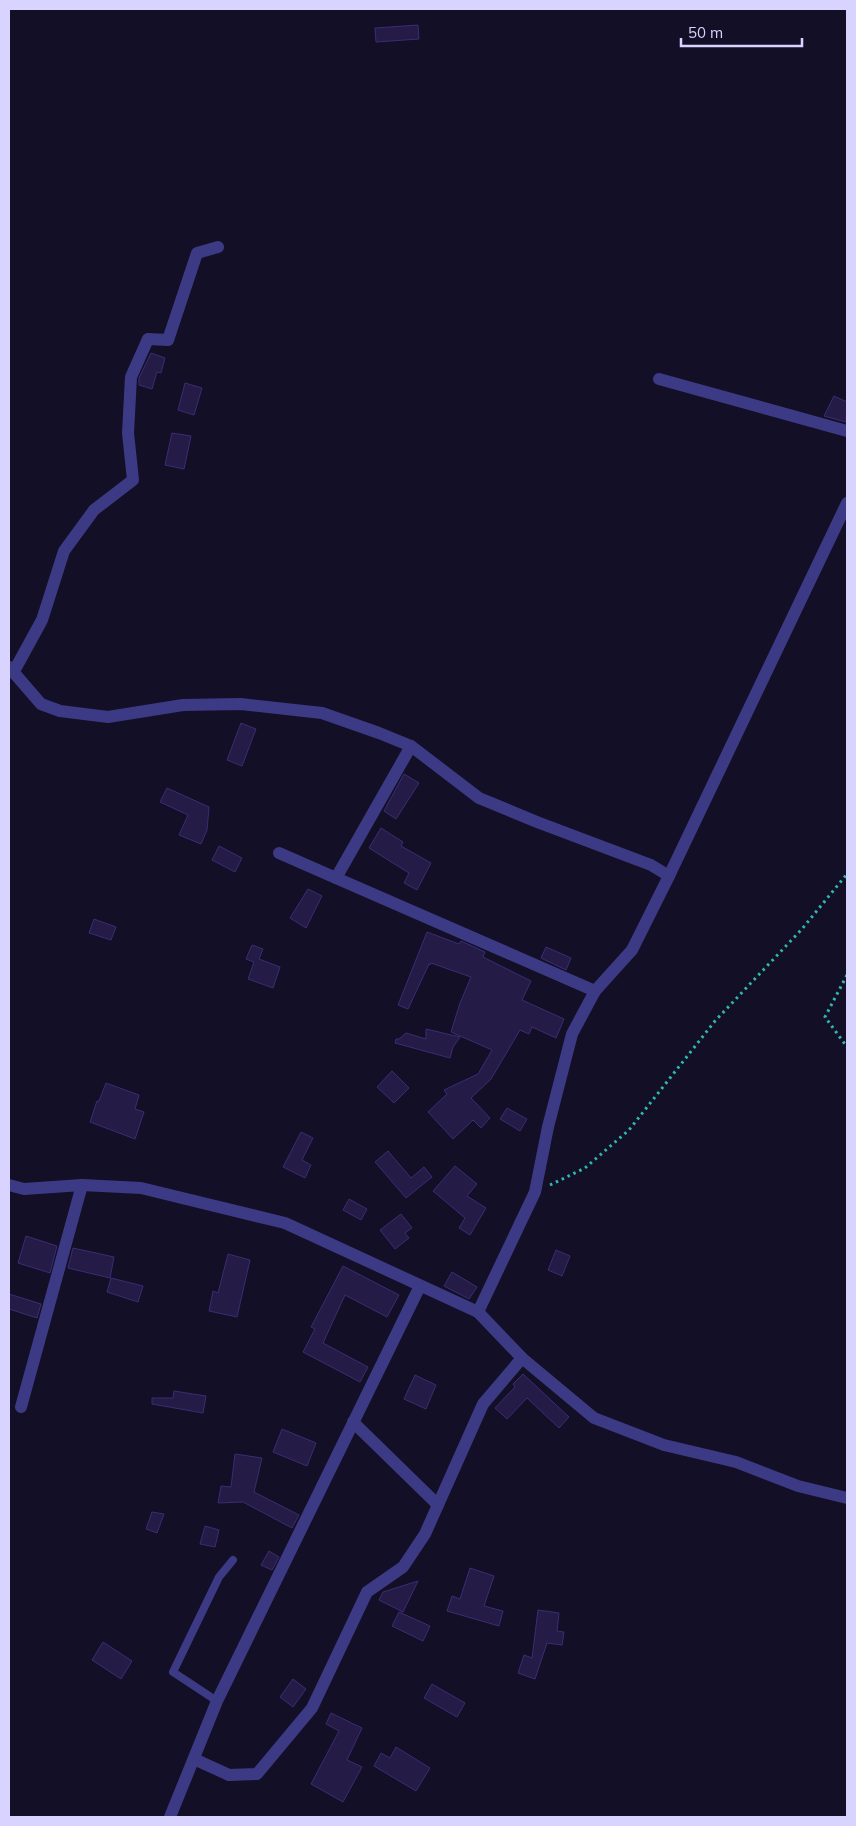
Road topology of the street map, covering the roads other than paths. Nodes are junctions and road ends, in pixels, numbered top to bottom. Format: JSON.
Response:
{"nodes":[{"id":1,"x":218,"y":247,"type":"dead end"},
{"id":2,"x":659,"y":379,"type":"dead end"},
{"id":3,"x":847,"y":431,"type":"edge"},
{"id":4,"x":847,"y":503,"type":"edge"},
{"id":5,"x":11,"y":670,"type":"edge"},
{"id":6,"x":411,"y":746,"type":"junction"},
{"id":7,"x":278,"y":853,"type":"dead end"},
{"id":8,"x":669,"y":876,"type":"junction"},
{"id":9,"x":336,"y":878,"type":"junction"},
{"id":10,"x":595,"y":991,"type":"junction"},
{"id":11,"x":9,"y":1185,"type":"edge"},
{"id":12,"x":82,"y":1185,"type":"junction"},
{"id":13,"x":420,"y":1286,"type":"junction"},
{"id":14,"x":478,"y":1312,"type":"junction"},
{"id":15,"x":522,"y":1358,"type":"junction"},
{"id":16,"x":21,"y":1407,"type":"dead end"},
{"id":17,"x":353,"y":1422,"type":"junction"},
{"id":18,"x":847,"y":1498,"type":"edge"},
{"id":19,"x":438,"y":1505,"type":"junction"},
{"id":20,"x":233,"y":1560,"type":"dead end"},
{"id":21,"x":217,"y":1701,"type":"junction"},
{"id":22,"x":194,"y":1759,"type":"junction"},
{"id":23,"x":170,"y":1817,"type":"edge"}],
"edges":[{"from":1,"to":5,"type":"street"},
{"from":2,"to":3,"type":"street"},
{"from":4,"to":8,"type":"street"},
{"from":5,"to":6,"type":"street"},
{"from":6,"to":8,"type":"street"},
{"from":6,"to":9,"type":"street"},
{"from":7,"to":9,"type":"street"},
{"from":8,"to":10,"type":"street"},
{"from":9,"to":10,"type":"street"},
{"from":10,"to":14,"type":"street"},
{"from":11,"to":12,"type":"street"},
{"from":12,"to":13,"type":"street"},
{"from":12,"to":16,"type":"street"},
{"from":13,"to":14,"type":"street"},
{"from":13,"to":17,"type":"street"},
{"from":14,"to":15,"type":"street"},
{"from":15,"to":18,"type":"street"},
{"from":15,"to":19,"type":"street"},
{"from":17,"to":19,"type":"street"},
{"from":17,"to":21,"type":"street"},
{"from":19,"to":22,"type":"street"},
{"from":20,"to":21,"type":"lane"},
{"from":21,"to":22,"type":"street"},
{"from":22,"to":23,"type":"street"}]}
